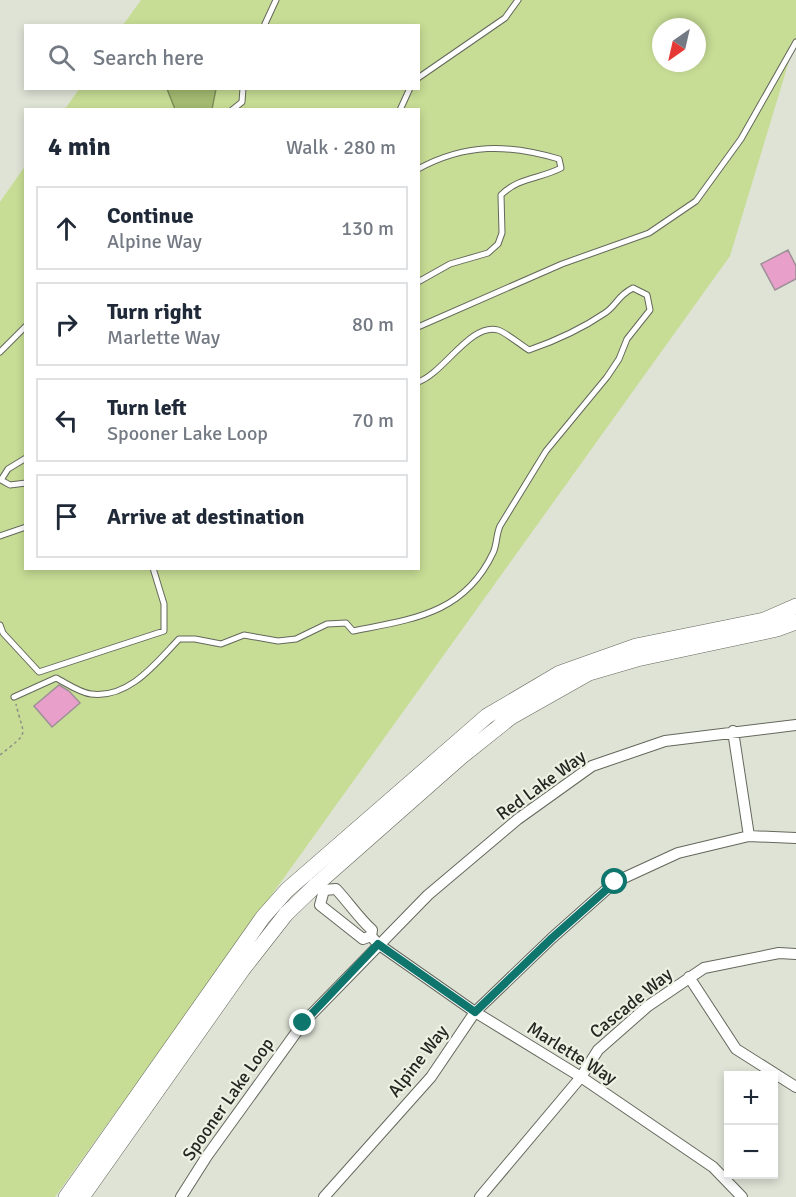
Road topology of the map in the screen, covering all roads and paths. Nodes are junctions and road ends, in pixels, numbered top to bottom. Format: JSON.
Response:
{"nodes":[{"id":1,"x":276,"y":0,"type":"edge"},
{"id":2,"x":518,"y":0,"type":"edge"},
{"id":3,"x":265,"y":24,"type":"edge"},
{"id":4,"x":796,"y":42,"type":"edge"},
{"id":5,"x":420,"y":77,"type":"edge"},
{"id":6,"x":243,"y":90,"type":"edge"},
{"id":7,"x":409,"y":90,"type":"edge"},
{"id":8,"x":234,"y":108,"type":"edge"},
{"id":9,"x":401,"y":108,"type":"edge"},
{"id":10,"x":420,"y":168,"type":"edge"},
{"id":11,"x":420,"y":281,"type":"edge"},
{"id":12,"x":420,"y":326,"type":"edge"},
{"id":13,"x":24,"y":328,"type":"edge"},
{"id":14,"x":0,"y":352,"type":"edge"},
{"id":15,"x":420,"y":381,"type":"edge"},
{"id":16,"x":24,"y":459,"type":"edge"},
{"id":17,"x":24,"y":483,"type":"edge"},
{"id":18,"x":24,"y":528,"type":"edge"},
{"id":19,"x":0,"y":536,"type":"edge"},
{"id":20,"x":154,"y":570,"type":"edge"},
{"id":21,"x":796,"y":606,"type":"edge"},
{"id":22,"x":796,"y":622,"type":"edge"},
{"id":23,"x":0,"y":625,"type":"edge"},
{"id":24,"x":14,"y":697,"type":"joint"},
{"id":25,"x":796,"y":725,"type":"edge"},
{"id":26,"x":733,"y":731,"type":"junction"},
{"id":27,"x":0,"y":755,"type":"edge"},
{"id":28,"x":749,"y":836,"type":"junction"},
{"id":29,"x":796,"y":838,"type":"edge"},
{"id":30,"x":316,"y":882,"type":"junction"},
{"id":31,"x":355,"y":914,"type":"junction"},
{"id":32,"x":346,"y":924,"type":"junction"},
{"id":33,"x":375,"y":940,"type":"junction"},
{"id":34,"x":796,"y":954,"type":"edge"},
{"id":35,"x":689,"y":977,"type":"junction"},
{"id":36,"x":475,"y":1012,"type":"junction"},
{"id":37,"x":581,"y":1077,"type":"junction"},
{"id":38,"x":796,"y":1087,"type":"edge"},
{"id":39,"x":66,"y":1197,"type":"edge"},
{"id":40,"x":82,"y":1197,"type":"edge"},
{"id":41,"x":181,"y":1197,"type":"edge"},
{"id":42,"x":324,"y":1197,"type":"edge"},
{"id":43,"x":480,"y":1197,"type":"edge"},
{"id":44,"x":742,"y":1197,"type":"edge"}],
"edges":[{"from":1,"to":3,"type":"lane"},
{"from":2,"to":5,"type":"lane"},
{"from":4,"to":12,"type":"lane"},
{"from":6,"to":8,"type":"lane"},
{"from":7,"to":9,"type":"lane"},
{"from":10,"to":11,"type":"lane"},
{"from":13,"to":14,"type":"lane"},
{"from":15,"to":24,"type":"lane"},
{"from":16,"to":17,"type":"lane"},
{"from":18,"to":19,"type":"lane"},
{"from":20,"to":23,"type":"lane"},
{"from":21,"to":30,"type":"main road"},
{"from":22,"to":30,"type":"main road"},
{"from":24,"to":27,"type":"path"},
{"from":25,"to":26,"type":"street","name":"Red Lake Way"},
{"from":26,"to":28,"type":"street"},
{"from":26,"to":33,"type":"street","name":"Red Lake Way"},
{"from":28,"to":29,"type":"street","name":"Alpine Way"},
{"from":28,"to":36,"type":"street","name":"Alpine Way"},
{"from":30,"to":31,"type":"street"},
{"from":30,"to":32,"type":"street"},
{"from":30,"to":39,"type":"main road"},
{"from":30,"to":40,"type":"main road"},
{"from":31,"to":32,"type":"street"},
{"from":31,"to":33,"type":"street"},
{"from":32,"to":33,"type":"street"},
{"from":33,"to":36,"type":"street","name":"Marlette Way"},
{"from":33,"to":41,"type":"street","name":"Spooner Lake Loop"},
{"from":34,"to":35,"type":"street","name":"Cascade Way"},
{"from":35,"to":37,"type":"street","name":"Cascade Way"},
{"from":35,"to":38,"type":"street"},
{"from":36,"to":37,"type":"street","name":"Marlette Way"},
{"from":36,"to":42,"type":"street","name":"Alpine Way"},
{"from":37,"to":43,"type":"street","name":"Cascade Way"},
{"from":37,"to":44,"type":"street","name":"Marlette Way"}]}
